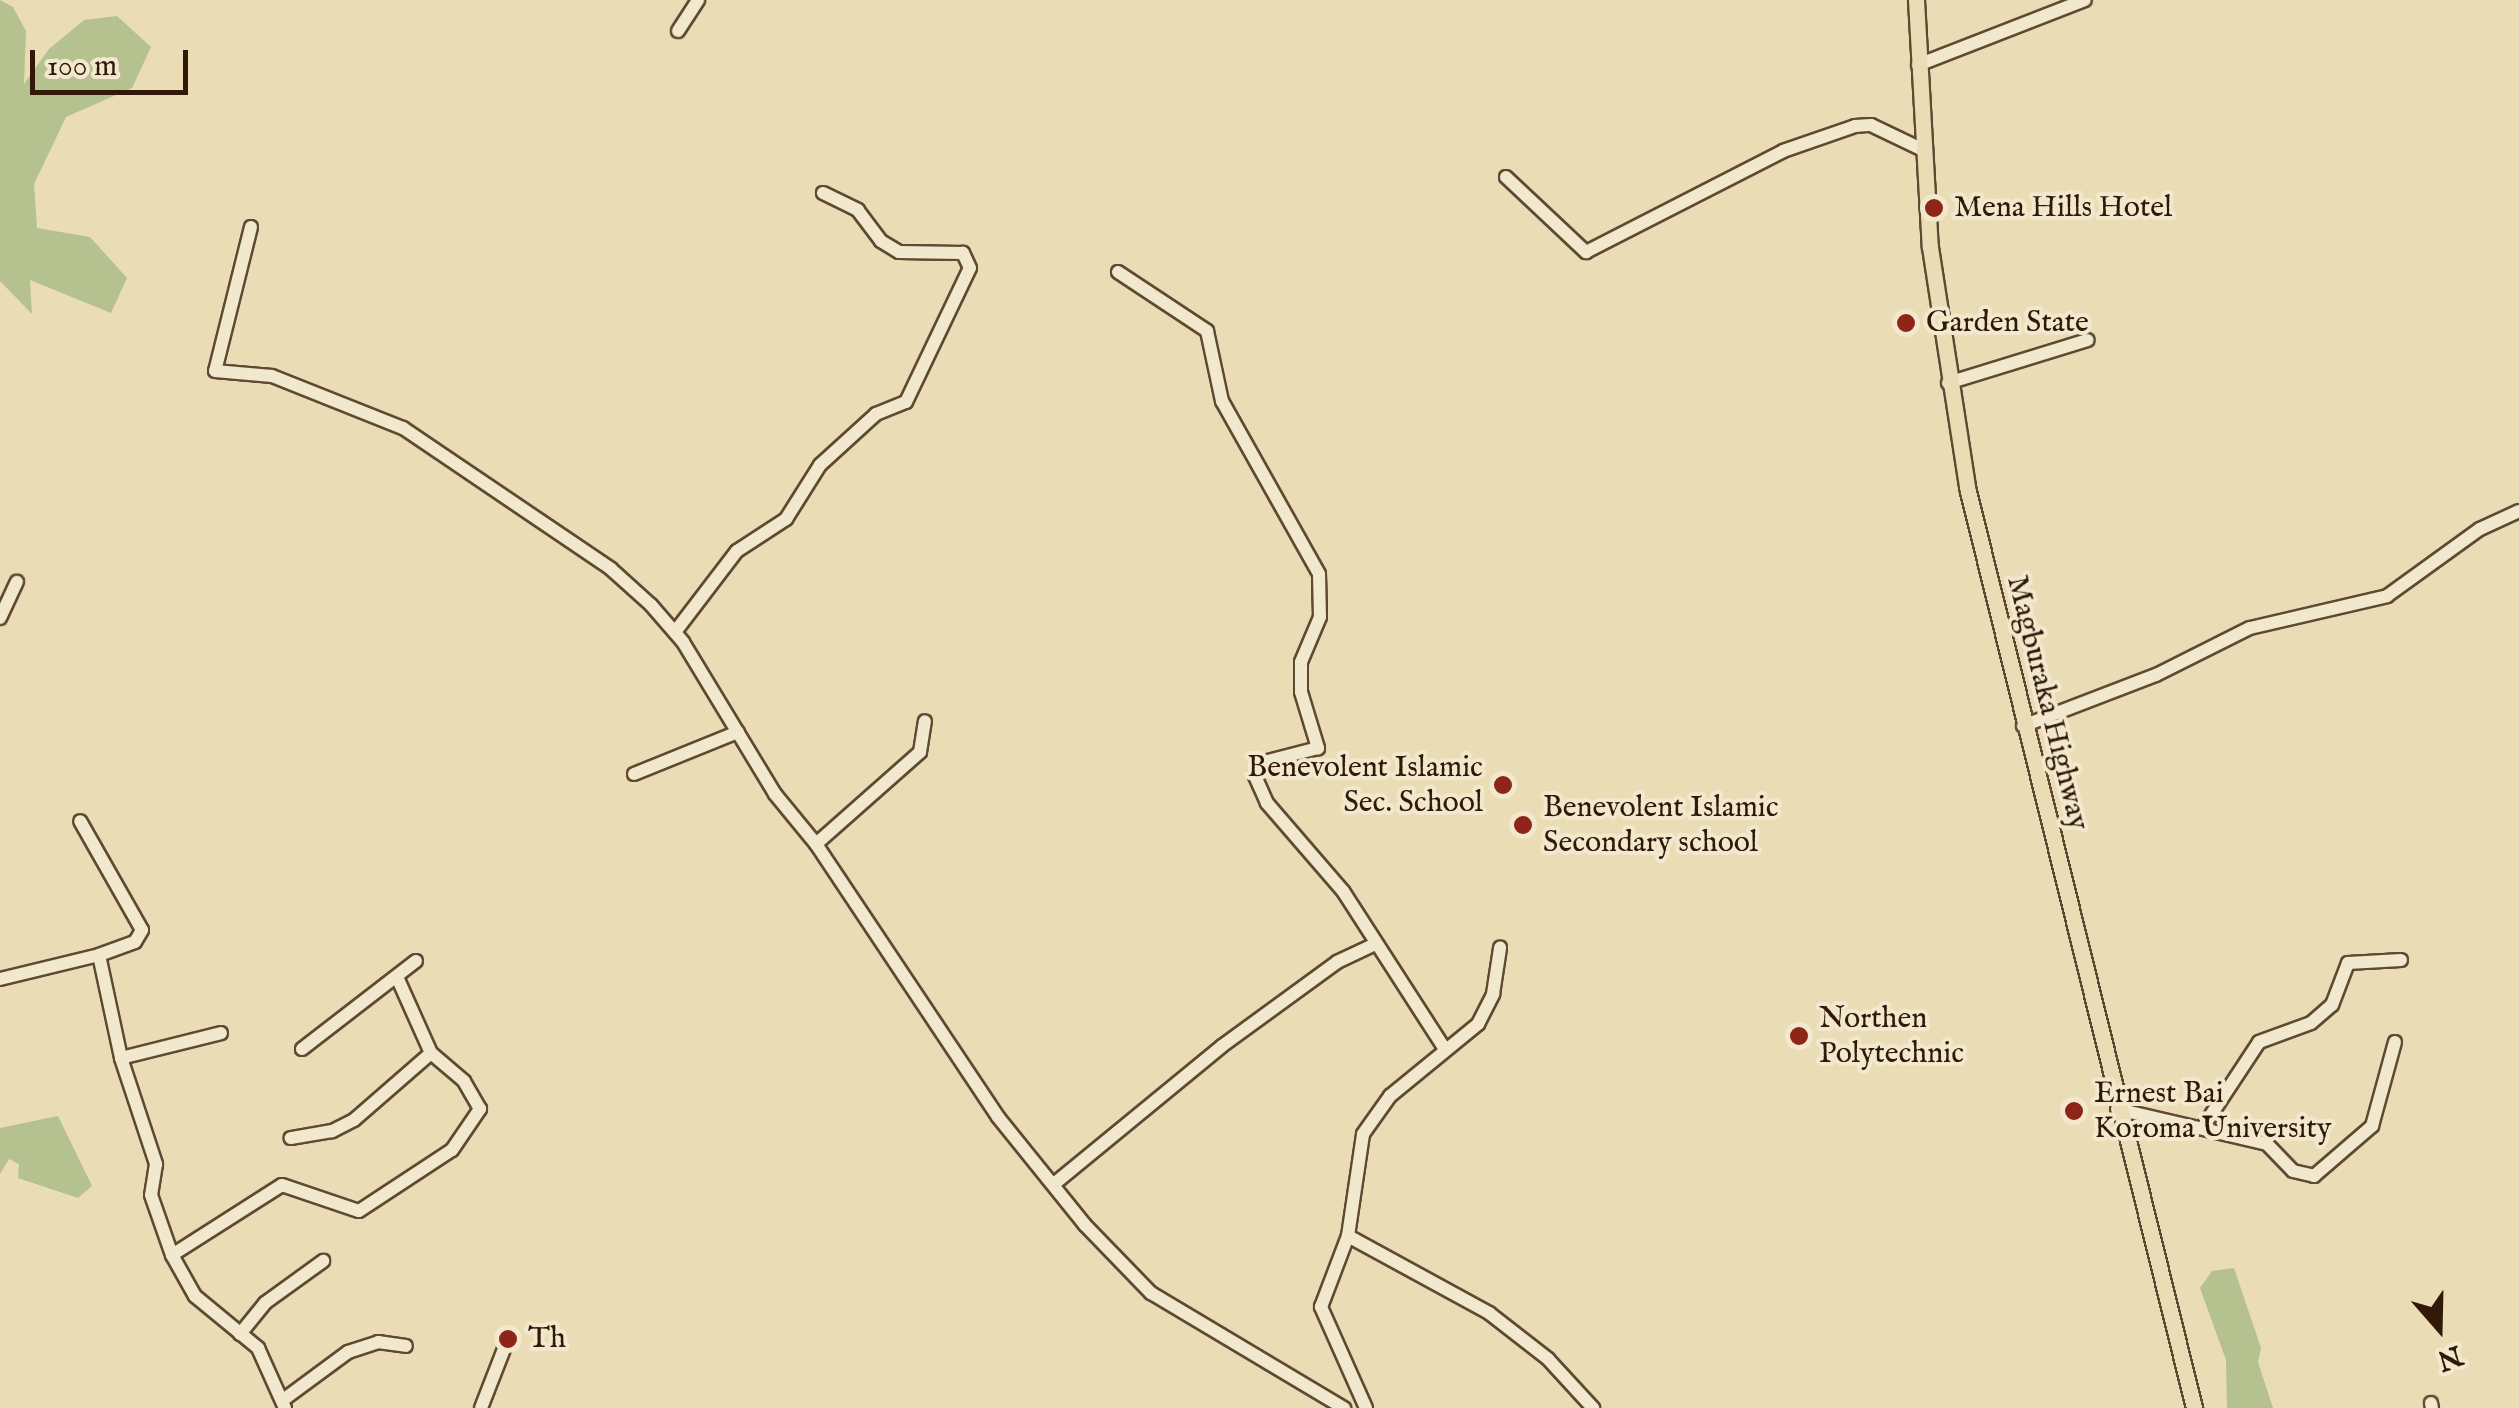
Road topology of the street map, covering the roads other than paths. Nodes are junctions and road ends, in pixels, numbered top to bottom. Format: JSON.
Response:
{"nodes":[{"id":1,"x":698,"y":0,"type":"edge"},
{"id":2,"x":1916,"y":0,"type":"edge"},
{"id":3,"x":2085,"y":0,"type":"edge"},
{"id":4,"x":678,"y":30,"type":"dead end"},
{"id":5,"x":1918,"y":65,"type":"junction"},
{"id":6,"x":1921,"y":149,"type":"junction"},
{"id":7,"x":1506,"y":176,"type":"dead end"},
{"id":8,"x":823,"y":193,"type":"dead end"},
{"id":9,"x":251,"y":227,"type":"dead end"},
{"id":10,"x":1118,"y":272,"type":"dead end"},
{"id":11,"x":2088,"y":340,"type":"dead end"},
{"id":12,"x":1948,"y":383,"type":"junction"},
{"id":13,"x":2519,"y":510,"type":"edge"},
{"id":14,"x":17,"y":582,"type":"dead end"},
{"id":15,"x":0,"y":618,"type":"edge"},
{"id":16,"x":675,"y":632,"type":"junction"},
{"id":17,"x":925,"y":720,"type":"dead end"},
{"id":18,"x":2022,"y":726,"type":"junction"},
{"id":19,"x":738,"y":732,"type":"junction"},
{"id":20,"x":634,"y":774,"type":"dead end"},
{"id":21,"x":80,"y":821,"type":"dead end"},
{"id":22,"x":816,"y":844,"type":"junction"},
{"id":23,"x":1375,"y":944,"type":"junction"},
{"id":24,"x":1500,"y":948,"type":"dead end"},
{"id":25,"x":100,"y":955,"type":"junction"},
{"id":26,"x":2401,"y":960,"type":"dead end"},
{"id":27,"x":416,"y":962,"type":"dead end"},
{"id":28,"x":398,"y":977,"type":"junction"},
{"id":29,"x":0,"y":979,"type":"edge"},
{"id":30,"x":221,"y":1034,"type":"dead end"},
{"id":31,"x":2395,"y":1042,"type":"dead end"},
{"id":32,"x":302,"y":1049,"type":"dead end"},
{"id":33,"x":1445,"y":1049,"type":"junction"},
{"id":34,"x":431,"y":1053,"type":"junction"},
{"id":35,"x":120,"y":1058,"type":"junction"},
{"id":36,"x":2117,"y":1108,"type":"junction"},
{"id":37,"x":2204,"y":1124,"type":"junction"},
{"id":38,"x":291,"y":1138,"type":"dead end"},
{"id":39,"x":1054,"y":1184,"type":"junction"},
{"id":40,"x":1348,"y":1236,"type":"junction"},
{"id":41,"x":172,"y":1255,"type":"junction"},
{"id":42,"x":324,"y":1261,"type":"dead end"},
{"id":43,"x":240,"y":1334,"type":"junction"},
{"id":44,"x":406,"y":1346,"type":"dead end"},
{"id":45,"x":504,"y":1349,"type":"dead end"},
{"id":46,"x":284,"y":1404,"type":"edge"},
{"id":47,"x":480,"y":1408,"type":"edge"},
{"id":48,"x":1344,"y":1408,"type":"edge"},
{"id":49,"x":1366,"y":1408,"type":"edge"},
{"id":50,"x":1593,"y":1408,"type":"edge"},
{"id":51,"x":2194,"y":1408,"type":"edge"}],
"edges":[{"from":1,"to":4,"type":"street"},
{"from":2,"to":5,"type":"main road","name":"Magburaka Highway"},
{"from":3,"to":5,"type":"street"},
{"from":5,"to":6,"type":"main road","name":"Magburaka Highway"},
{"from":6,"to":7,"type":"street"},
{"from":6,"to":12,"type":"main road","name":"Magburaka Highway"},
{"from":8,"to":16,"type":"street"},
{"from":9,"to":16,"type":"street"},
{"from":10,"to":23,"type":"street"},
{"from":11,"to":12,"type":"street"},
{"from":12,"to":18,"type":"main road","name":"Magburaka Highway"},
{"from":13,"to":18,"type":"street"},
{"from":14,"to":15,"type":"street"},
{"from":16,"to":19,"type":"street"},
{"from":17,"to":22,"type":"street"},
{"from":18,"to":36,"type":"main road","name":"Magburaka Highway"},
{"from":19,"to":20,"type":"street"},
{"from":19,"to":22,"type":"street"},
{"from":21,"to":25,"type":"street"},
{"from":22,"to":39,"type":"street"},
{"from":23,"to":33,"type":"street"},
{"from":23,"to":39,"type":"street"},
{"from":24,"to":33,"type":"street"},
{"from":25,"to":29,"type":"street"},
{"from":25,"to":35,"type":"street"},
{"from":26,"to":37,"type":"street"},
{"from":27,"to":28,"type":"street"},
{"from":28,"to":32,"type":"street"},
{"from":28,"to":34,"type":"street"},
{"from":30,"to":35,"type":"street"},
{"from":31,"to":37,"type":"street"},
{"from":33,"to":40,"type":"street"},
{"from":34,"to":38,"type":"street"},
{"from":34,"to":41,"type":"street"},
{"from":35,"to":41,"type":"street"},
{"from":36,"to":37,"type":"street"},
{"from":36,"to":51,"type":"main road","name":"Magburaka Highway"},
{"from":39,"to":48,"type":"street"},
{"from":40,"to":49,"type":"street"},
{"from":40,"to":50,"type":"street"},
{"from":41,"to":43,"type":"street"},
{"from":42,"to":43,"type":"street"},
{"from":43,"to":46,"type":"street"},
{"from":44,"to":46,"type":"street"},
{"from":45,"to":47,"type":"street"}]}
